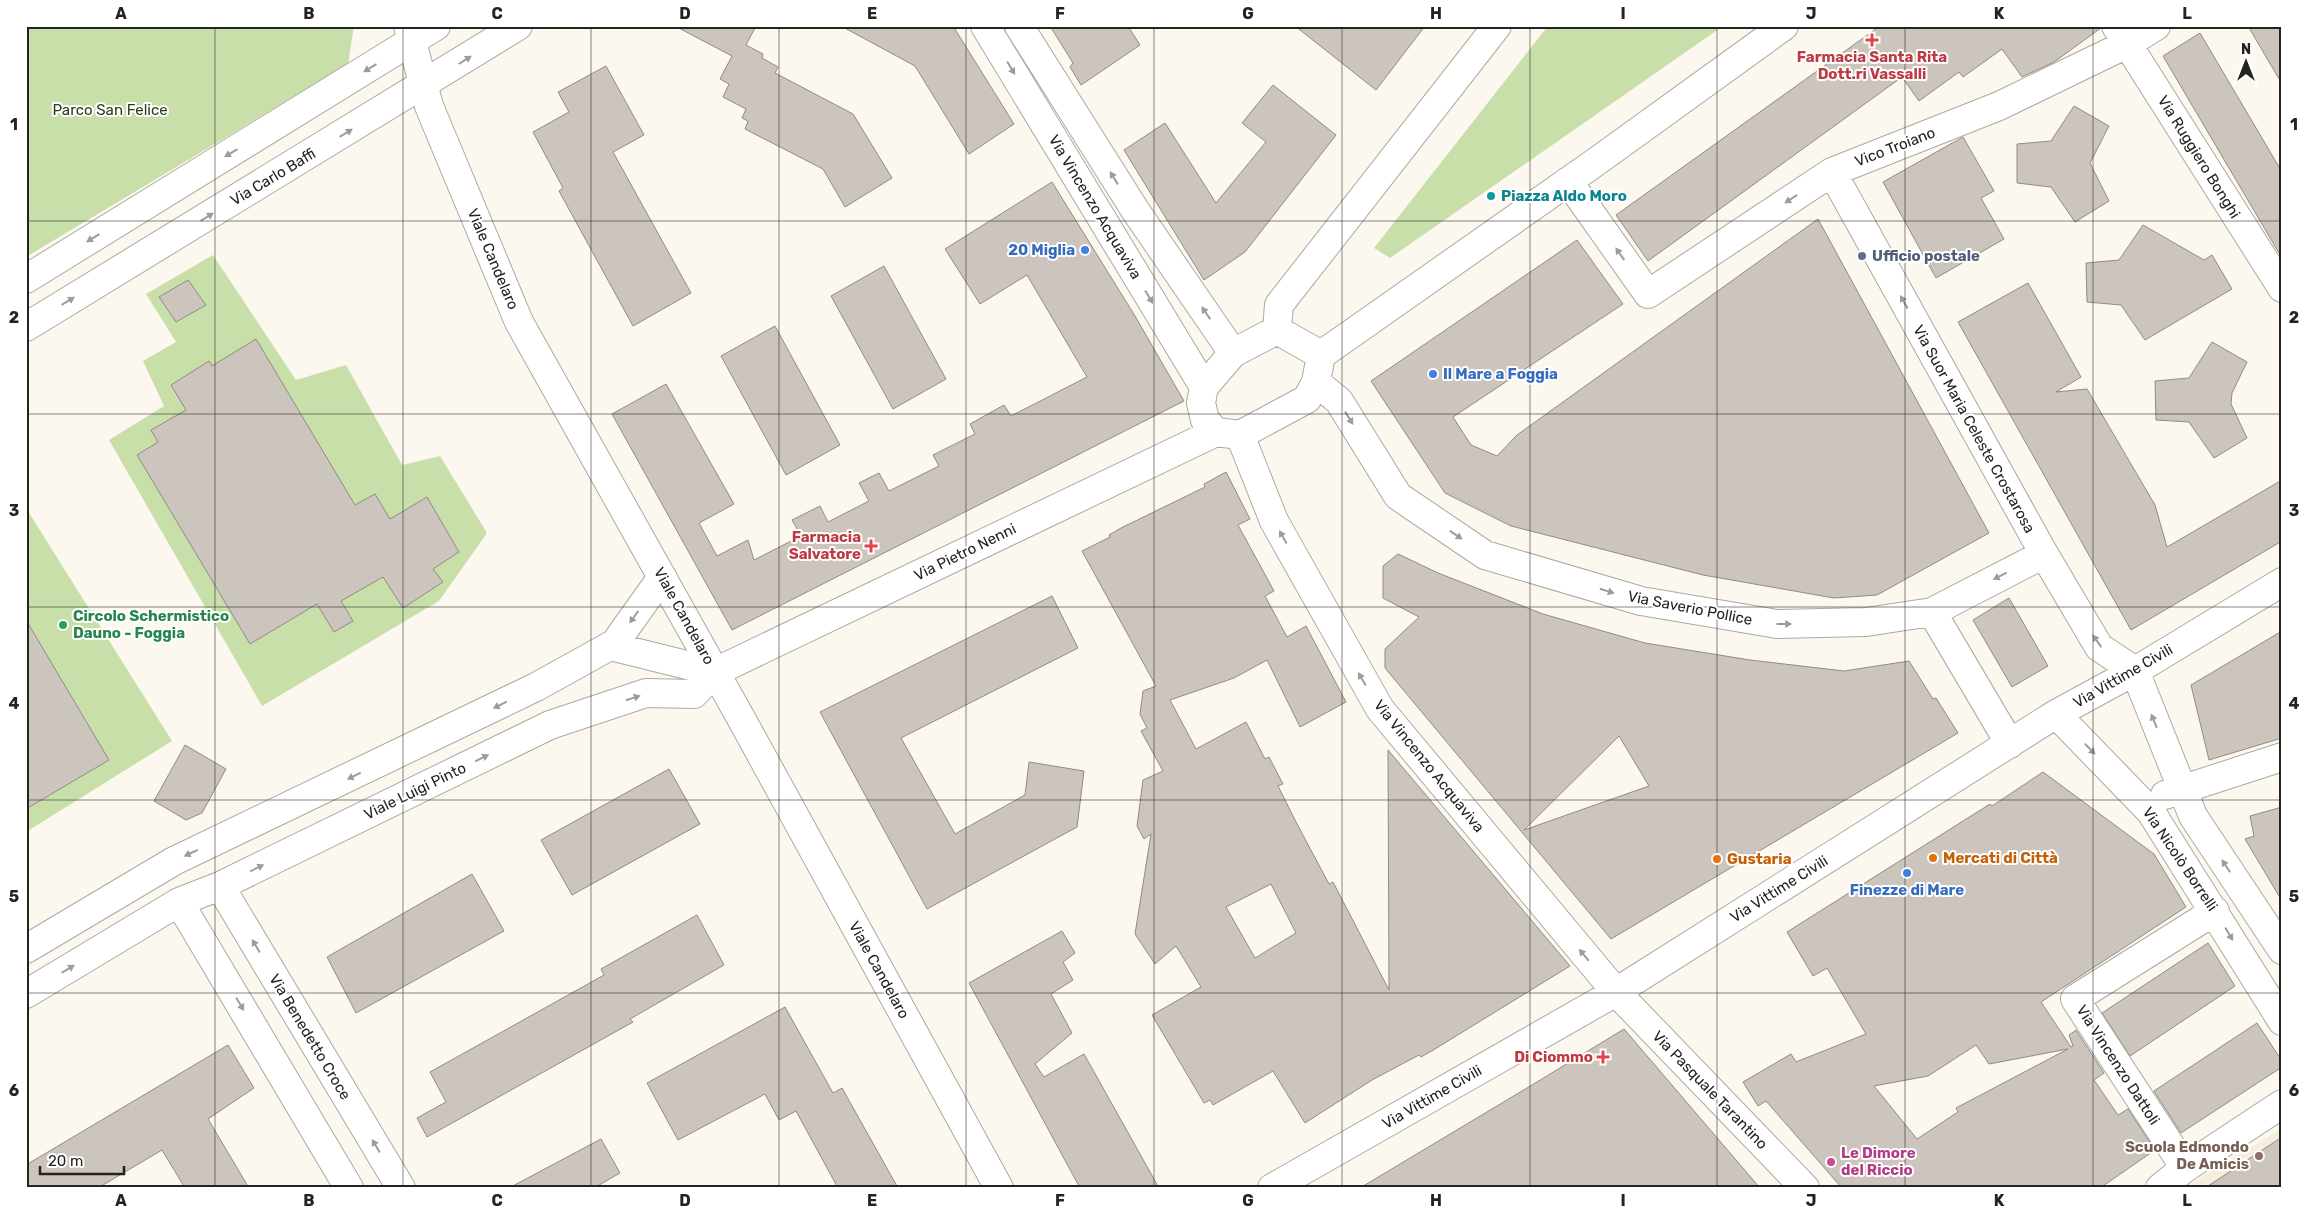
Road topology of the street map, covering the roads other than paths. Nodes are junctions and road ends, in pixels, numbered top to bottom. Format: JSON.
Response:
{"nodes":[{"id":1,"x":436,"y":26,"type":"edge"},
{"id":2,"x":518,"y":26,"type":"edge"},
{"id":3,"x":986,"y":26,"type":"edge"},
{"id":4,"x":1018,"y":26,"type":"edge"},
{"id":5,"x":1497,"y":26,"type":"edge"},
{"id":6,"x":1784,"y":26,"type":"edge"},
{"id":7,"x":2156,"y":26,"type":"edge"},
{"id":8,"x":410,"y":35,"type":"edge"},
{"id":9,"x":2121,"y":35,"type":"edge"},
{"id":10,"x":423,"y":86,"type":"junction"},
{"id":11,"x":1832,"y":172,"type":"junction"},
{"id":12,"x":1568,"y":181,"type":"junction"},
{"id":13,"x":2278,"y":273,"type":"edge"},
{"id":14,"x":26,"y":279,"type":"edge"},
{"id":15,"x":26,"y":327,"type":"edge"},
{"id":16,"x":1277,"y":330,"type":"junction"},
{"id":17,"x":1233,"y":353,"type":"junction"},
{"id":18,"x":1321,"y":355,"type":"junction"},
{"id":19,"x":1316,"y":382,"type":"junction"},
{"id":20,"x":1204,"y":387,"type":"junction"},
{"id":21,"x":1228,"y":433,"type":"junction"},
{"id":22,"x":2044,"y":554,"type":"junction"},
{"id":23,"x":662,"y":577,"type":"junction"},
{"id":24,"x":2282,"y":582,"type":"edge"},
{"id":25,"x":1932,"y":612,"type":"junction"},
{"id":26,"x":610,"y":646,"type":"junction"},
{"id":27,"x":2134,"y":671,"type":"junction"},
{"id":28,"x":715,"y":672,"type":"junction"},
{"id":29,"x":2056,"y":714,"type":"junction"},
{"id":30,"x":2010,"y":744,"type":"junction"},
{"id":31,"x":2282,"y":757,"type":"edge"},
{"id":32,"x":2182,"y":788,"type":"junction"},
{"id":33,"x":307,"y":798,"type":"junction"},
{"id":34,"x":2143,"y":804,"type":"junction"},
{"id":35,"x":334,"y":830,"type":"junction"},
{"id":36,"x":220,"y":886,"type":"junction"},
{"id":37,"x":179,"y":902,"type":"junction"},
{"id":38,"x":2215,"y":912,"type":"junction"},
{"id":39,"x":26,"y":948,"type":"edge"},
{"id":40,"x":2282,"y":950,"type":"edge"},
{"id":41,"x":1616,"y":992,"type":"junction"},
{"id":42,"x":26,"y":994,"type":"edge"},
{"id":43,"x":2282,"y":1021,"type":"edge"},
{"id":44,"x":2282,"y":1104,"type":"edge"},
{"id":45,"x":2185,"y":1168,"type":"junction"},
{"id":46,"x":349,"y":1188,"type":"edge"},
{"id":47,"x":401,"y":1188,"type":"edge"},
{"id":48,"x":999,"y":1188,"type":"edge"},
{"id":49,"x":1272,"y":1188,"type":"edge"},
{"id":50,"x":1805,"y":1188,"type":"edge"},
{"id":51,"x":2160,"y":1188,"type":"edge"}],
"edges":[{"from":1,"to":8,"type":"street"},
{"from":10,"to":2,"type":"street","name":"Via Carlo Baffi","one_way":true},
{"from":3,"to":20,"type":"street","name":"Via Vincenzo Acquaviva","one_way":true},
{"from":17,"to":4,"type":"street","name":"Via Vincenzo Acquaviva","one_way":true},
{"from":5,"to":16,"type":"street"},
{"from":6,"to":12,"type":"street"},
{"from":7,"to":9,"type":"street","name":"Vico Troiano"},
{"from":8,"to":10,"type":"street","name":"Viale Candelaro"},
{"from":8,"to":14,"type":"street","one_way":true},
{"from":9,"to":11,"type":"street","name":"Vico Troiano"},
{"from":9,"to":13,"type":"street","name":"Via Ruggiero Bonghi"},
{"from":15,"to":10,"type":"street","name":"Via Carlo Baffi","one_way":true},
{"from":10,"to":23,"type":"street","name":"Viale Candelaro"},
{"from":11,"to":12,"type":"street","name":"Vico Troiano","one_way":true},
{"from":22,"to":11,"type":"street","name":"Via Suor Maria Celeste Crostarosa","one_way":true},
{"from":12,"to":18,"type":"street"},
{"from":16,"to":17,"type":"street"},
{"from":16,"to":18,"type":"street"},
{"from":17,"to":20,"type":"street"},
{"from":18,"to":19,"type":"street"},
{"from":19,"to":21,"type":"street"},
{"from":19,"to":25,"type":"street","name":"Via Saverio Pollice","one_way":true},
{"from":20,"to":21,"type":"street"},
{"from":21,"to":28,"type":"street","name":"Via Pietro Nenni"},
{"from":41,"to":21,"type":"street","name":"Via Vincenzo Acquaviva","one_way":true},
{"from":22,"to":25,"type":"street","name":"Via Saverio Pollice","one_way":true},
{"from":27,"to":22,"type":"street","name":"Via Suor Maria Celeste Crostarosa","one_way":true},
{"from":23,"to":26,"type":"street","one_way":true},
{"from":23,"to":28,"type":"street","name":"Viale Candelaro"},
{"from":24,"to":27,"type":"street","name":"Via Vittime Civili"},
{"from":25,"to":30,"type":"street"},
{"from":26,"to":28,"type":"street"},
{"from":26,"to":33,"type":"street","one_way":true},
{"from":27,"to":29,"type":"street","name":"Via Vittime Civili"},
{"from":32,"to":27,"type":"street","one_way":true},
{"from":35,"to":28,"type":"street","name":"Viale Luigi Pinto","one_way":true},
{"from":28,"to":48,"type":"street","name":"Viale Candelaro"},
{"from":29,"to":30,"type":"street","name":"Via Vittime Civili"},
{"from":29,"to":34,"type":"street","name":"Via Nicolò Borrelli","one_way":true},
{"from":30,"to":41,"type":"street","name":"Via Vittime Civili"},
{"from":31,"to":32,"type":"street"},
{"from":32,"to":34,"type":"street"},
{"from":40,"to":32,"type":"street","one_way":true},
{"from":33,"to":35,"type":"street"},
{"from":33,"to":39,"type":"street","one_way":true},
{"from":34,"to":38,"type":"street","name":"Via Nicolò Borrelli"},
{"from":36,"to":35,"type":"street","name":"Viale Luigi Pinto","one_way":true},
{"from":36,"to":37,"type":"street","name":"Viale Luigi Pinto"},
{"from":47,"to":36,"type":"street","name":"Via Benedetto Croce","one_way":true},
{"from":42,"to":37,"type":"street","name":"Viale Luigi Pinto","one_way":true},
{"from":37,"to":46,"type":"street","one_way":true},
{"from":38,"to":43,"type":"street","name":"Via Nicolò Borrelli","one_way":true},
{"from":38,"to":45,"type":"street","name":"Via Vincenzo Dattoli"},
{"from":41,"to":49,"type":"street","name":"Via Vittime Civili"},
{"from":41,"to":50,"type":"street","name":"Via Pasquale Tarantino"},
{"from":44,"to":45,"type":"street"},
{"from":45,"to":51,"type":"street"}]}
